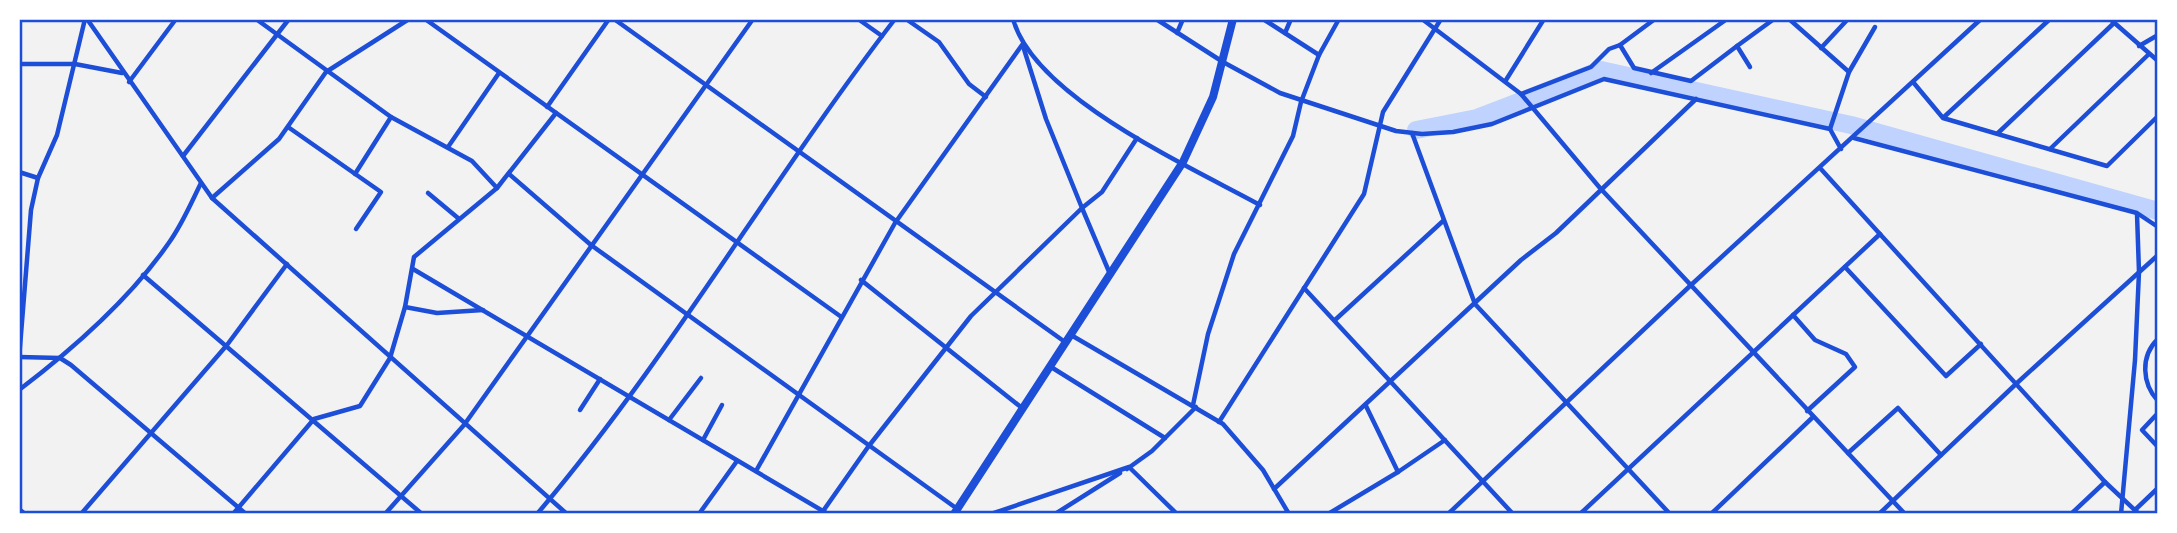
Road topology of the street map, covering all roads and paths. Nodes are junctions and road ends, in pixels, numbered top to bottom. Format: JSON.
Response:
{"nodes":[{"id":1,"x":86,"y":19,"type":"edge"},
{"id":2,"x":176,"y":19,"type":"edge"},
{"id":3,"x":256,"y":19,"type":"edge"},
{"id":4,"x":289,"y":19,"type":"edge"},
{"id":5,"x":409,"y":19,"type":"edge"},
{"id":6,"x":425,"y":19,"type":"edge"},
{"id":7,"x":609,"y":19,"type":"edge"},
{"id":8,"x":614,"y":19,"type":"edge"},
{"id":9,"x":753,"y":19,"type":"edge"},
{"id":10,"x":858,"y":19,"type":"edge"},
{"id":11,"x":895,"y":19,"type":"edge"},
{"id":12,"x":906,"y":19,"type":"edge"},
{"id":13,"x":1013,"y":19,"type":"edge"},
{"id":14,"x":1156,"y":19,"type":"edge"},
{"id":15,"x":1183,"y":19,"type":"edge"},
{"id":16,"x":1233,"y":19,"type":"edge"},
{"id":17,"x":1263,"y":19,"type":"edge"},
{"id":18,"x":1291,"y":19,"type":"edge"},
{"id":19,"x":1339,"y":19,"type":"edge"},
{"id":20,"x":1422,"y":19,"type":"edge"},
{"id":21,"x":1441,"y":19,"type":"edge"},
{"id":22,"x":1544,"y":19,"type":"edge"},
{"id":23,"x":1655,"y":19,"type":"edge"},
{"id":24,"x":1727,"y":19,"type":"edge"},
{"id":25,"x":1774,"y":19,"type":"edge"},
{"id":26,"x":1789,"y":19,"type":"edge"},
{"id":27,"x":1847,"y":19,"type":"edge"},
{"id":28,"x":1981,"y":19,"type":"edge"},
{"id":29,"x":2050,"y":19,"type":"edge"},
{"id":30,"x":2112,"y":21,"type":"edge"},
{"id":31,"x":1875,"y":27,"type":"dead end"},
{"id":32,"x":1435,"y":29,"type":"junction"},
{"id":33,"x":1177,"y":33,"type":"junction"},
{"id":34,"x":1285,"y":33,"type":"junction"},
{"id":35,"x":2158,"y":34,"type":"edge"},
{"id":36,"x":278,"y":35,"type":"junction"},
{"id":37,"x":882,"y":36,"type":"junction"},
{"id":38,"x":1022,"y":45,"type":"junction"},
{"id":39,"x":1620,"y":45,"type":"junction"},
{"id":40,"x":2139,"y":46,"type":"junction"},
{"id":41,"x":1737,"y":47,"type":"junction"},
{"id":42,"x":1821,"y":48,"type":"junction"},
{"id":43,"x":2149,"y":54,"type":"junction"},
{"id":44,"x":1318,"y":55,"type":"junction"},
{"id":45,"x":2158,"y":61,"type":"edge"},
{"id":46,"x":1223,"y":62,"type":"junction"},
{"id":47,"x":19,"y":64,"type":"edge"},
{"id":48,"x":75,"y":64,"type":"junction"},
{"id":49,"x":1750,"y":67,"type":"dead end"},
{"id":50,"x":327,"y":72,"type":"junction"},
{"id":51,"x":1849,"y":72,"type":"junction"},
{"id":52,"x":124,"y":74,"type":"junction"},
{"id":53,"x":499,"y":74,"type":"junction"},
{"id":54,"x":1650,"y":74,"type":"junction"},
{"id":55,"x":1506,"y":80,"type":"junction"},
{"id":56,"x":130,"y":82,"type":"junction"},
{"id":57,"x":1913,"y":82,"type":"junction"},
{"id":58,"x":706,"y":85,"type":"junction"},
{"id":59,"x":1522,"y":96,"type":"junction"},
{"id":60,"x":985,"y":97,"type":"junction"},
{"id":61,"x":1696,"y":99,"type":"junction"},
{"id":62,"x":1301,"y":102,"type":"junction"},
{"id":63,"x":547,"y":107,"type":"junction"},
{"id":64,"x":1532,"y":108,"type":"junction"},
{"id":65,"x":556,"y":113,"type":"junction"},
{"id":66,"x":2158,"y":116,"type":"edge"},
{"id":67,"x":391,"y":117,"type":"junction"},
{"id":68,"x":1943,"y":118,"type":"junction"},
{"id":69,"x":1378,"y":125,"type":"junction"},
{"id":70,"x":288,"y":127,"type":"junction"},
{"id":71,"x":1830,"y":129,"type":"junction"},
{"id":72,"x":1412,"y":133,"type":"junction"},
{"id":73,"x":1997,"y":133,"type":"junction"},
{"id":74,"x":1856,"y":136,"type":"junction"},
{"id":75,"x":1137,"y":138,"type":"junction"},
{"id":76,"x":448,"y":146,"type":"junction"},
{"id":77,"x":1841,"y":149,"type":"junction"},
{"id":78,"x":2049,"y":149,"type":"junction"},
{"id":79,"x":800,"y":154,"type":"junction"},
{"id":80,"x":183,"y":156,"type":"junction"},
{"id":81,"x":1183,"y":162,"type":"junction"},
{"id":82,"x":1820,"y":169,"type":"junction"},
{"id":83,"x":19,"y":172,"type":"edge"},
{"id":84,"x":355,"y":174,"type":"junction"},
{"id":85,"x":509,"y":174,"type":"junction"},
{"id":86,"x":642,"y":175,"type":"junction"},
{"id":87,"x":38,"y":178,"type":"junction"},
{"id":88,"x":201,"y":182,"type":"junction"},
{"id":89,"x":497,"y":188,"type":"junction"},
{"id":90,"x":1600,"y":188,"type":"junction"},
{"id":91,"x":428,"y":193,"type":"dead end"},
{"id":92,"x":212,"y":198,"type":"junction"},
{"id":93,"x":1259,"y":205,"type":"junction"},
{"id":94,"x":1082,"y":208,"type":"junction"},
{"id":95,"x":2137,"y":213,"type":"junction"},
{"id":96,"x":458,"y":218,"type":"junction"},
{"id":97,"x":1443,"y":221,"type":"junction"},
{"id":98,"x":895,"y":223,"type":"junction"},
{"id":99,"x":2158,"y":226,"type":"edge"},
{"id":100,"x":356,"y":229,"type":"dead end"},
{"id":101,"x":1881,"y":234,"type":"junction"},
{"id":102,"x":735,"y":243,"type":"junction"},
{"id":103,"x":591,"y":245,"type":"junction"},
{"id":104,"x":2158,"y":255,"type":"edge"},
{"id":105,"x":287,"y":264,"type":"junction"},
{"id":106,"x":1845,"y":267,"type":"junction"},
{"id":107,"x":413,"y":269,"type":"junction"},
{"id":108,"x":2139,"y":272,"type":"junction"},
{"id":109,"x":1110,"y":274,"type":"junction"},
{"id":110,"x":142,"y":275,"type":"junction"},
{"id":111,"x":861,"y":280,"type":"junction"},
{"id":112,"x":1691,"y":285,"type":"junction"},
{"id":113,"x":1304,"y":288,"type":"junction"},
{"id":114,"x":996,"y":293,"type":"junction"},
{"id":115,"x":1475,"y":304,"type":"junction"},
{"id":116,"x":405,"y":307,"type":"junction"},
{"id":117,"x":483,"y":310,"type":"junction"},
{"id":118,"x":686,"y":314,"type":"junction"},
{"id":119,"x":1793,"y":315,"type":"junction"},
{"id":120,"x":840,"y":316,"type":"junction"},
{"id":121,"x":1335,"y":320,"type":"junction"},
{"id":122,"x":526,"y":335,"type":"junction"},
{"id":123,"x":1068,"y":338,"type":"junction"},
{"id":124,"x":2158,"y":339,"type":"edge"},
{"id":125,"x":1981,"y":344,"type":"junction"},
{"id":126,"x":227,"y":345,"type":"junction"},
{"id":127,"x":945,"y":347,"type":"junction"},
{"id":128,"x":1753,"y":352,"type":"junction"},
{"id":129,"x":19,"y":358,"type":"edge"},
{"id":130,"x":61,"y":358,"type":"junction"},
{"id":131,"x":390,"y":358,"type":"junction"},
{"id":132,"x":1050,"y":366,"type":"junction"},
{"id":133,"x":701,"y":378,"type":"dead end"},
{"id":134,"x":600,"y":379,"type":"junction"},
{"id":135,"x":1390,"y":381,"type":"junction"},
{"id":136,"x":2017,"y":383,"type":"junction"},
{"id":137,"x":19,"y":390,"type":"edge"},
{"id":138,"x":798,"y":394,"type":"junction"},
{"id":139,"x":631,"y":397,"type":"junction"},
{"id":140,"x":2158,"y":401,"type":"edge"},
{"id":141,"x":1567,"y":402,"type":"junction"},
{"id":142,"x":722,"y":405,"type":"dead end"},
{"id":143,"x":1195,"y":406,"type":"junction"},
{"id":144,"x":1366,"y":406,"type":"junction"},
{"id":145,"x":1023,"y":408,"type":"junction"},
{"id":146,"x":580,"y":410,"type":"dead end"},
{"id":147,"x":1807,"y":411,"type":"junction"},
{"id":148,"x":2158,"y":413,"type":"edge"},
{"id":149,"x":1813,"y":417,"type":"junction"},
{"id":150,"x":314,"y":419,"type":"junction"},
{"id":151,"x":669,"y":420,"type":"junction"},
{"id":152,"x":1219,"y":422,"type":"junction"},
{"id":153,"x":464,"y":425,"type":"junction"},
{"id":154,"x":150,"y":432,"type":"junction"},
{"id":155,"x":1165,"y":438,"type":"junction"},
{"id":156,"x":703,"y":440,"type":"junction"},
{"id":157,"x":1445,"y":440,"type":"junction"},
{"id":158,"x":868,"y":447,"type":"junction"},
{"id":159,"x":2158,"y":447,"type":"edge"},
{"id":160,"x":1848,"y":453,"type":"junction"},
{"id":161,"x":1941,"y":455,"type":"junction"},
{"id":162,"x":737,"y":461,"type":"junction"},
{"id":163,"x":1129,"y":467,"type":"junction"},
{"id":164,"x":1626,"y":468,"type":"junction"},
{"id":165,"x":756,"y":471,"type":"junction"},
{"id":166,"x":1398,"y":472,"type":"junction"},
{"id":167,"x":1482,"y":480,"type":"junction"},
{"id":168,"x":2105,"y":482,"type":"junction"},
{"id":169,"x":2158,"y":488,"type":"edge"},
{"id":170,"x":1274,"y":489,"type":"junction"},
{"id":171,"x":401,"y":496,"type":"junction"},
{"id":172,"x":2122,"y":496,"type":"junction"},
{"id":173,"x":550,"y":499,"type":"junction"},
{"id":174,"x":1893,"y":501,"type":"junction"},
{"id":175,"x":238,"y":507,"type":"junction"},
{"id":176,"x":19,"y":509,"type":"edge"},
{"id":177,"x":955,"y":511,"type":"edge"},
{"id":178,"x":2137,"y":512,"type":"edge"},
{"id":179,"x":824,"y":513,"type":"edge"},
{"id":180,"x":25,"y":514,"type":"edge"},
{"id":181,"x":81,"y":514,"type":"edge"},
{"id":182,"x":233,"y":514,"type":"edge"},
{"id":183,"x":246,"y":514,"type":"edge"},
{"id":184,"x":386,"y":514,"type":"edge"},
{"id":185,"x":422,"y":514,"type":"edge"},
{"id":186,"x":537,"y":514,"type":"edge"},
{"id":187,"x":567,"y":514,"type":"edge"},
{"id":188,"x":699,"y":514,"type":"edge"},
{"id":189,"x":991,"y":514,"type":"edge"},
{"id":190,"x":1055,"y":514,"type":"edge"},
{"id":191,"x":1177,"y":514,"type":"edge"},
{"id":192,"x":1289,"y":514,"type":"edge"},
{"id":193,"x":1328,"y":514,"type":"edge"},
{"id":194,"x":1448,"y":514,"type":"edge"},
{"id":195,"x":1513,"y":514,"type":"edge"},
{"id":196,"x":1580,"y":514,"type":"edge"},
{"id":197,"x":1670,"y":514,"type":"edge"},
{"id":198,"x":1711,"y":514,"type":"edge"},
{"id":199,"x":1879,"y":514,"type":"edge"},
{"id":200,"x":1905,"y":514,"type":"edge"},
{"id":201,"x":2071,"y":514,"type":"edge"},
{"id":202,"x":2122,"y":514,"type":"edge"}],
"edges":[{"from":1,"to":48,"type":"street"},
{"from":1,"to":52,"type":"street"},
{"from":2,"to":56,"type":"street"},
{"from":3,"to":36,"type":"street"},
{"from":4,"to":36,"type":"street"},
{"from":5,"to":50,"type":"street"},
{"from":6,"to":53,"type":"street"},
{"from":7,"to":63,"type":"street"},
{"from":8,"to":58,"type":"street"},
{"from":9,"to":58,"type":"street"},
{"from":10,"to":37,"type":"street"},
{"from":11,"to":37,"type":"street"},
{"from":12,"to":60,"type":"street"},
{"from":13,"to":38,"type":"street"},
{"from":14,"to":33,"type":"street"},
{"from":15,"to":33,"type":"street"},
{"from":16,"to":46,"type":"main road"},
{"from":17,"to":34,"type":"street"},
{"from":18,"to":34,"type":"street"},
{"from":19,"to":44,"type":"street"},
{"from":20,"to":32,"type":"street"},
{"from":21,"to":32,"type":"street"},
{"from":22,"to":55,"type":"street"},
{"from":23,"to":39,"type":"street"},
{"from":24,"to":54,"type":"street"},
{"from":25,"to":41,"type":"street"},
{"from":26,"to":42,"type":"street"},
{"from":27,"to":42,"type":"street"},
{"from":28,"to":57,"type":"street"},
{"from":29,"to":68,"type":"street"},
{"from":30,"to":40,"type":"street"},
{"from":30,"to":73,"type":"street"},
{"from":31,"to":51,"type":"street"},
{"from":32,"to":55,"type":"street"},
{"from":32,"to":69,"type":"street"},
{"from":33,"to":46,"type":"street"},
{"from":34,"to":44,"type":"street"},
{"from":35,"to":40,"type":"street"},
{"from":36,"to":50,"type":"street"},
{"from":36,"to":80,"type":"street"},
{"from":37,"to":79,"type":"street"},
{"from":38,"to":60,"type":"street"},
{"from":38,"to":75,"type":"street"},
{"from":38,"to":94,"type":"street"},
{"from":39,"to":54,"type":"street"},
{"from":39,"to":59,"type":"street"},
{"from":40,"to":43,"type":"street"},
{"from":41,"to":49,"type":"street"},
{"from":41,"to":54,"type":"street"},
{"from":42,"to":51,"type":"street"},
{"from":43,"to":45,"type":"street"},
{"from":43,"to":78,"type":"street"},
{"from":44,"to":62,"type":"street"},
{"from":46,"to":62,"type":"street"},
{"from":46,"to":81,"type":"main road"},
{"from":47,"to":48,"type":"street"},
{"from":48,"to":52,"type":"street"},
{"from":48,"to":87,"type":"street"},
{"from":50,"to":67,"type":"street"},
{"from":50,"to":70,"type":"street"},
{"from":51,"to":71,"type":"street"},
{"from":52,"to":56,"type":"street"},
{"from":53,"to":63,"type":"street"},
{"from":53,"to":76,"type":"street"},
{"from":55,"to":59,"type":"street"},
{"from":56,"to":80,"type":"street"},
{"from":57,"to":68,"type":"street"},
{"from":57,"to":74,"type":"street"},
{"from":58,"to":79,"type":"street"},
{"from":58,"to":86,"type":"street"},
{"from":59,"to":64,"type":"street"},
{"from":60,"to":98,"type":"street"},
{"from":61,"to":64,"type":"street"},
{"from":61,"to":71,"type":"street"},
{"from":61,"to":90,"type":"street"},
{"from":62,"to":69,"type":"street"},
{"from":62,"to":93,"type":"street"},
{"from":63,"to":65,"type":"street"},
{"from":64,"to":72,"type":"street"},
{"from":64,"to":90,"type":"street"},
{"from":65,"to":85,"type":"street"},
{"from":65,"to":86,"type":"street"},
{"from":66,"to":78,"type":"street"},
{"from":67,"to":76,"type":"street"},
{"from":67,"to":84,"type":"street"},
{"from":68,"to":73,"type":"street"},
{"from":69,"to":72,"type":"street"},
{"from":69,"to":113,"type":"street"},
{"from":70,"to":84,"type":"street"},
{"from":70,"to":92,"type":"street"},
{"from":71,"to":77,"type":"street"},
{"from":72,"to":97,"type":"street"},
{"from":73,"to":78,"type":"street"},
{"from":74,"to":77,"type":"street"},
{"from":74,"to":95,"type":"street"},
{"from":75,"to":81,"type":"street"},
{"from":75,"to":94,"type":"street"},
{"from":76,"to":89,"type":"street"},
{"from":77,"to":82,"type":"street"},
{"from":79,"to":98,"type":"street"},
{"from":79,"to":102,"type":"street"},
{"from":80,"to":88,"type":"street"},
{"from":81,"to":93,"type":"street"},
{"from":81,"to":109,"type":"main road"},
{"from":82,"to":101,"type":"street"},
{"from":82,"to":112,"type":"street"},
{"from":83,"to":87,"type":"street"},
{"from":84,"to":100,"type":"street"},
{"from":85,"to":89,"type":"street"},
{"from":85,"to":103,"type":"street"},
{"from":86,"to":102,"type":"street"},
{"from":86,"to":103,"type":"street"},
{"from":87,"to":129,"type":"street"},
{"from":88,"to":92,"type":"street"},
{"from":88,"to":110,"type":"street"},
{"from":89,"to":96,"type":"street"},
{"from":90,"to":112,"type":"street"},
{"from":90,"to":115,"type":"street"},
{"from":91,"to":96,"type":"street"},
{"from":92,"to":105,"type":"street"},
{"from":93,"to":143,"type":"street"},
{"from":94,"to":109,"type":"street"},
{"from":94,"to":114,"type":"street"},
{"from":95,"to":99,"type":"street"},
{"from":95,"to":108,"type":"street"},
{"from":96,"to":107,"type":"street"},
{"from":97,"to":115,"type":"street"},
{"from":97,"to":121,"type":"street"},
{"from":98,"to":111,"type":"street"},
{"from":98,"to":114,"type":"street"},
{"from":101,"to":106,"type":"street"},
{"from":101,"to":125,"type":"street"},
{"from":102,"to":118,"type":"street"},
{"from":102,"to":120,"type":"street"},
{"from":103,"to":118,"type":"street"},
{"from":103,"to":122,"type":"street"},
{"from":104,"to":108,"type":"street"},
{"from":105,"to":126,"type":"street"},
{"from":105,"to":131,"type":"street"},
{"from":106,"to":119,"type":"street"},
{"from":106,"to":125,"type":"street"},
{"from":107,"to":116,"type":"street"},
{"from":107,"to":117,"type":"street"},
{"from":108,"to":136,"type":"street"},
{"from":108,"to":172,"type":"street"},
{"from":109,"to":123,"type":"main road"},
{"from":110,"to":126,"type":"street"},
{"from":110,"to":130,"type":"street"},
{"from":111,"to":120,"type":"street"},
{"from":111,"to":127,"type":"street"},
{"from":112,"to":128,"type":"street"},
{"from":112,"to":141,"type":"street"},
{"from":113,"to":121,"type":"street"},
{"from":113,"to":152,"type":"street"},
{"from":114,"to":123,"type":"street"},
{"from":114,"to":127,"type":"street"},
{"from":115,"to":135,"type":"street"},
{"from":115,"to":141,"type":"street"},
{"from":116,"to":117,"type":"street"},
{"from":116,"to":131,"type":"street"},
{"from":117,"to":122,"type":"street"},
{"from":118,"to":138,"type":"street"},
{"from":118,"to":139,"type":"street"},
{"from":119,"to":128,"type":"street"},
{"from":119,"to":147,"type":"street"},
{"from":120,"to":138,"type":"street"},
{"from":121,"to":135,"type":"street"},
{"from":122,"to":134,"type":"street"},
{"from":122,"to":153,"type":"street"},
{"from":123,"to":132,"type":"main road"},
{"from":123,"to":143,"type":"street"},
{"from":124,"to":140,"type":"street"},
{"from":125,"to":136,"type":"street"},
{"from":126,"to":150,"type":"street"},
{"from":126,"to":154,"type":"street"},
{"from":127,"to":145,"type":"street"},
{"from":127,"to":158,"type":"street"},
{"from":128,"to":147,"type":"street"},
{"from":128,"to":164,"type":"street"},
{"from":129,"to":130,"type":"street"},
{"from":130,"to":137,"type":"street"},
{"from":130,"to":154,"type":"street"},
{"from":131,"to":150,"type":"street"},
{"from":131,"to":153,"type":"street"},
{"from":132,"to":145,"type":"main road"},
{"from":132,"to":155,"type":"street"},
{"from":133,"to":151,"type":"street"},
{"from":134,"to":139,"type":"street"},
{"from":134,"to":146,"type":"street"},
{"from":135,"to":144,"type":"street"},
{"from":135,"to":157,"type":"street"},
{"from":136,"to":161,"type":"street"},
{"from":136,"to":168,"type":"street"},
{"from":138,"to":158,"type":"street"},
{"from":138,"to":165,"type":"street"},
{"from":139,"to":151,"type":"street"},
{"from":139,"to":173,"type":"street"},
{"from":141,"to":164,"type":"street"},
{"from":141,"to":167,"type":"street"},
{"from":142,"to":156,"type":"street"},
{"from":143,"to":152,"type":"street"},
{"from":143,"to":155,"type":"street"},
{"from":144,"to":166,"type":"street"},
{"from":144,"to":170,"type":"street"},
{"from":145,"to":177,"type":"main road"},
{"from":147,"to":149,"type":"street"},
{"from":148,"to":159,"type":"street"},
{"from":149,"to":160,"type":"street"},
{"from":149,"to":198,"type":"street"},
{"from":150,"to":171,"type":"street"},
{"from":150,"to":175,"type":"street"},
{"from":151,"to":156,"type":"street"},
{"from":152,"to":170,"type":"street"},
{"from":153,"to":171,"type":"street"},
{"from":153,"to":173,"type":"street"},
{"from":154,"to":175,"type":"street"},
{"from":154,"to":181,"type":"street"},
{"from":155,"to":163,"type":"street"},
{"from":156,"to":162,"type":"street"},
{"from":157,"to":166,"type":"street"},
{"from":157,"to":167,"type":"street"},
{"from":158,"to":177,"type":"street"},
{"from":158,"to":179,"type":"street"},
{"from":160,"to":161,"type":"street"},
{"from":160,"to":174,"type":"street"},
{"from":161,"to":174,"type":"street"},
{"from":162,"to":165,"type":"street"},
{"from":162,"to":188,"type":"street"},
{"from":163,"to":189,"type":"street"},
{"from":163,"to":190,"type":"street"},
{"from":163,"to":191,"type":"street"},
{"from":164,"to":196,"type":"street"},
{"from":164,"to":197,"type":"street"},
{"from":165,"to":179,"type":"street"},
{"from":166,"to":193,"type":"street"},
{"from":167,"to":194,"type":"street"},
{"from":167,"to":195,"type":"street"},
{"from":168,"to":172,"type":"street"},
{"from":168,"to":201,"type":"street"},
{"from":169,"to":178,"type":"street"},
{"from":170,"to":192,"type":"street"},
{"from":171,"to":184,"type":"street"},
{"from":171,"to":185,"type":"street"},
{"from":172,"to":178,"type":"street"},
{"from":172,"to":202,"type":"street"},
{"from":173,"to":186,"type":"street"},
{"from":173,"to":187,"type":"street"},
{"from":174,"to":199,"type":"street"},
{"from":174,"to":200,"type":"street"},
{"from":175,"to":182,"type":"street"},
{"from":175,"to":183,"type":"street"},
{"from":176,"to":180,"type":"street"}]}
